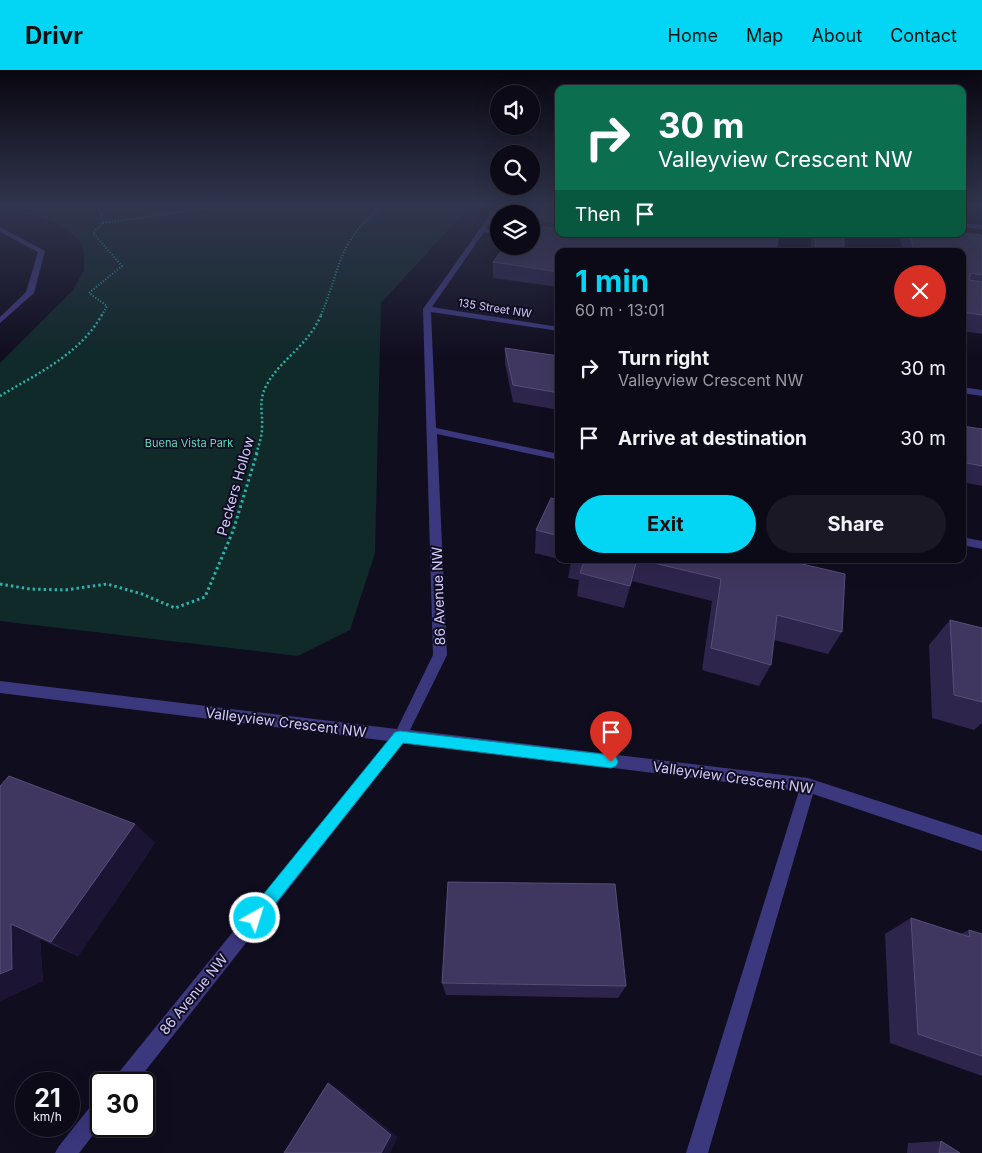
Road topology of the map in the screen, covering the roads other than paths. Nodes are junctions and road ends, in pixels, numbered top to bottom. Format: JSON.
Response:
{"nodes":[{"id":1,"x":41,"y":256,"type":"edge"},
{"id":2,"x":464,"y":256,"type":"edge"},
{"id":3,"x":427,"y":309,"type":"junction"},
{"id":4,"x":0,"y":321,"type":"edge"},
{"id":5,"x":555,"y":328,"type":"edge"},
{"id":6,"x":966,"y":391,"type":"edge"},
{"id":7,"x":982,"y":393,"type":"edge"},
{"id":8,"x":431,"y":430,"type":"junction"},
{"id":9,"x":555,"y":455,"type":"edge"},
{"id":10,"x":966,"y":542,"type":"edge"},
{"id":11,"x":982,"y":545,"type":"edge"},
{"id":12,"x":0,"y":687,"type":"edge"},
{"id":13,"x":400,"y":737,"type":"junction"},
{"id":14,"x":808,"y":785,"type":"junction"},
{"id":15,"x":982,"y":843,"type":"edge"},
{"id":16,"x":132,"y":1072,"type":"edge"},
{"id":17,"x":90,"y":1123,"type":"edge"},
{"id":18,"x":66,"y":1153,"type":"edge"},
{"id":19,"x":697,"y":1153,"type":"edge"}],
"edges":[{"from":1,"to":4,"type":"street"},
{"from":2,"to":3,"type":"street"},
{"from":3,"to":5,"type":"street","name":"135 Street NW"},
{"from":3,"to":8,"type":"street","name":"86 Avenue NW"},
{"from":6,"to":7,"type":"street"},
{"from":8,"to":9,"type":"street"},
{"from":8,"to":13,"type":"street","name":"86 Avenue NW"},
{"from":10,"to":11,"type":"street"},
{"from":12,"to":13,"type":"street","name":"Valleyview Crescent NW"},
{"from":13,"to":14,"type":"street","name":"Valleyview Crescent NW"},
{"from":13,"to":16,"type":"street","name":"86 Avenue NW"},
{"from":14,"to":15,"type":"street","name":"Valleyview Crescent NW"},
{"from":14,"to":19,"type":"street"},
{"from":17,"to":18,"type":"street"}]}
